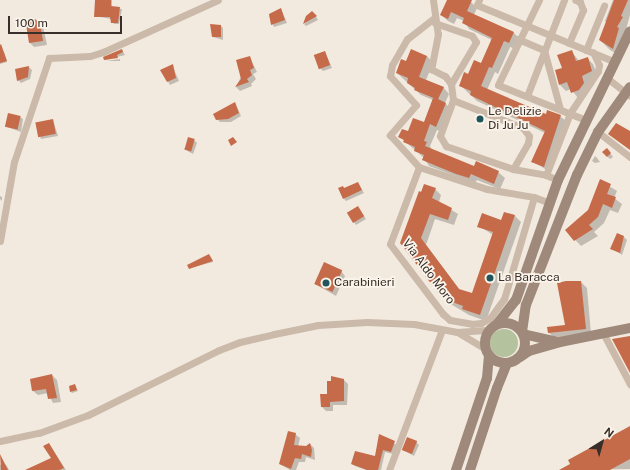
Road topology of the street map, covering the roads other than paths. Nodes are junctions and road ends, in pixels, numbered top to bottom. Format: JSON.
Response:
{"nodes":[{"id":1,"x":218,"y":0,"type":"edge"},
{"id":2,"x":433,"y":0,"type":"edge"},
{"id":3,"x":479,"y":0,"type":"edge"},
{"id":4,"x":539,"y":0,"type":"edge"},
{"id":5,"x":564,"y":0,"type":"edge"},
{"id":6,"x":575,"y":0,"type":"edge"},
{"id":7,"x":604,"y":6,"type":"dead end"},
{"id":8,"x":434,"y":20,"type":"junction"},
{"id":9,"x":526,"y":25,"type":"junction"},
{"id":10,"x":630,"y":31,"type":"edge"},
{"id":11,"x":550,"y":35,"type":"junction"},
{"id":12,"x":518,"y":39,"type":"junction"},
{"id":13,"x":569,"y":43,"type":"junction"},
{"id":14,"x":544,"y":50,"type":"junction"},
{"id":15,"x":590,"y":51,"type":"junction"},
{"id":16,"x":615,"y":62,"type":"junction"},
{"id":17,"x":607,"y":78,"type":"junction"},
{"id":18,"x":451,"y":84,"type":"junction"},
{"id":19,"x":629,"y":92,"type":"edge"},
{"id":20,"x":527,"y":96,"type":"junction"},
{"id":21,"x":453,"y":100,"type":"junction"},
{"id":22,"x":560,"y":109,"type":"junction"},
{"id":23,"x":570,"y":113,"type":"junction"},
{"id":24,"x":586,"y":120,"type":"junction"},
{"id":25,"x":598,"y":132,"type":"junction"},
{"id":26,"x":630,"y":157,"type":"edge"},
{"id":27,"x":419,"y":167,"type":"junction"},
{"id":28,"x":513,"y":169,"type":"junction"},
{"id":29,"x":546,"y":175,"type":"junction"},
{"id":30,"x":558,"y":180,"type":"junction"},
{"id":31,"x":534,"y":197,"type":"junction"},
{"id":32,"x":550,"y":203,"type":"junction"},
{"id":33,"x":0,"y":241,"type":"edge"},
{"id":34,"x":512,"y":269,"type":"junction"},
{"id":35,"x":524,"y":276,"type":"junction"},
{"id":36,"x":493,"y":327,"type":"junction"},
{"id":37,"x":630,"y":328,"type":"edge"},
{"id":38,"x":442,"y":330,"type":"junction"},
{"id":39,"x":457,"y":332,"type":"junction"},
{"id":40,"x":523,"y":333,"type":"junction"},
{"id":41,"x":603,"y":334,"type":"junction"},
{"id":42,"x":560,"y":342,"type":"junction"},
{"id":43,"x":487,"y":353,"type":"junction"},
{"id":44,"x":520,"y":357,"type":"junction"},
{"id":45,"x":507,"y":364,"type":"junction"},
{"id":46,"x":630,"y":384,"type":"edge"},
{"id":47,"x":0,"y":442,"type":"edge"},
{"id":48,"x":390,"y":470,"type":"edge"},
{"id":49,"x":456,"y":470,"type":"edge"},
{"id":50,"x":470,"y":470,"type":"edge"}],
"edges":[{"from":1,"to":33,"type":"street"},
{"from":2,"to":8,"type":"street"},
{"from":3,"to":9,"type":"street"},
{"from":4,"to":9,"type":"street"},
{"from":5,"to":11,"type":"street"},
{"from":6,"to":13,"type":"street"},
{"from":7,"to":15,"type":"street"},
{"from":8,"to":18,"type":"street"},
{"from":8,"to":18,"type":"street"},
{"from":8,"to":27,"type":"street"},
{"from":9,"to":11,"type":"street"},
{"from":9,"to":12,"type":"street"},
{"from":10,"to":16,"type":"main road"},
{"from":11,"to":13,"type":"street"},
{"from":11,"to":14,"type":"street"},
{"from":12,"to":14,"type":"street"},
{"from":12,"to":20,"type":"street"},
{"from":13,"to":15,"type":"street"},
{"from":14,"to":20,"type":"street"},
{"from":14,"to":22,"type":"street"},
{"from":15,"to":16,"type":"street"},
{"from":15,"to":23,"type":"street"},
{"from":16,"to":17,"type":"main road"},
{"from":17,"to":19,"type":"street"},
{"from":17,"to":24,"type":"main road"},
{"from":18,"to":21,"type":"street"},
{"from":19,"to":25,"type":"main road"},
{"from":20,"to":22,"type":"street"},
{"from":21,"to":28,"type":"street"},
{"from":21,"to":28,"type":"street"},
{"from":22,"to":23,"type":"street"},
{"from":23,"to":24,"type":"street"},
{"from":23,"to":29,"type":"street"},
{"from":24,"to":30,"type":"main road"},
{"from":25,"to":26,"type":"street"},
{"from":25,"to":40,"type":"main road"},
{"from":27,"to":31,"type":"street"},
{"from":27,"to":34,"type":"street","name":"Via Aldo Moro"},
{"from":28,"to":29,"type":"street"},
{"from":29,"to":30,"type":"street"},
{"from":30,"to":32,"type":"main road"},
{"from":31,"to":32,"type":"street"},
{"from":31,"to":34,"type":"street","name":"Via Aldo Moro"},
{"from":32,"to":35,"type":"main road"},
{"from":34,"to":35,"type":"street"},
{"from":35,"to":36,"type":"main road"},
{"from":36,"to":39,"type":"street"},
{"from":36,"to":40,"type":"main road"},
{"from":36,"to":43,"type":"main road"},
{"from":37,"to":41,"type":"main road"},
{"from":38,"to":39,"type":"street"},
{"from":38,"to":47,"type":"street"},
{"from":38,"to":48,"type":"street"},
{"from":39,"to":43,"type":"street"},
{"from":40,"to":42,"type":"main road"},
{"from":40,"to":44,"type":"main road"},
{"from":41,"to":42,"type":"main road"},
{"from":41,"to":46,"type":"street"},
{"from":42,"to":44,"type":"main road"},
{"from":43,"to":45,"type":"main road"},
{"from":43,"to":49,"type":"main road"},
{"from":44,"to":45,"type":"main road"},
{"from":45,"to":50,"type":"main road"}]}
